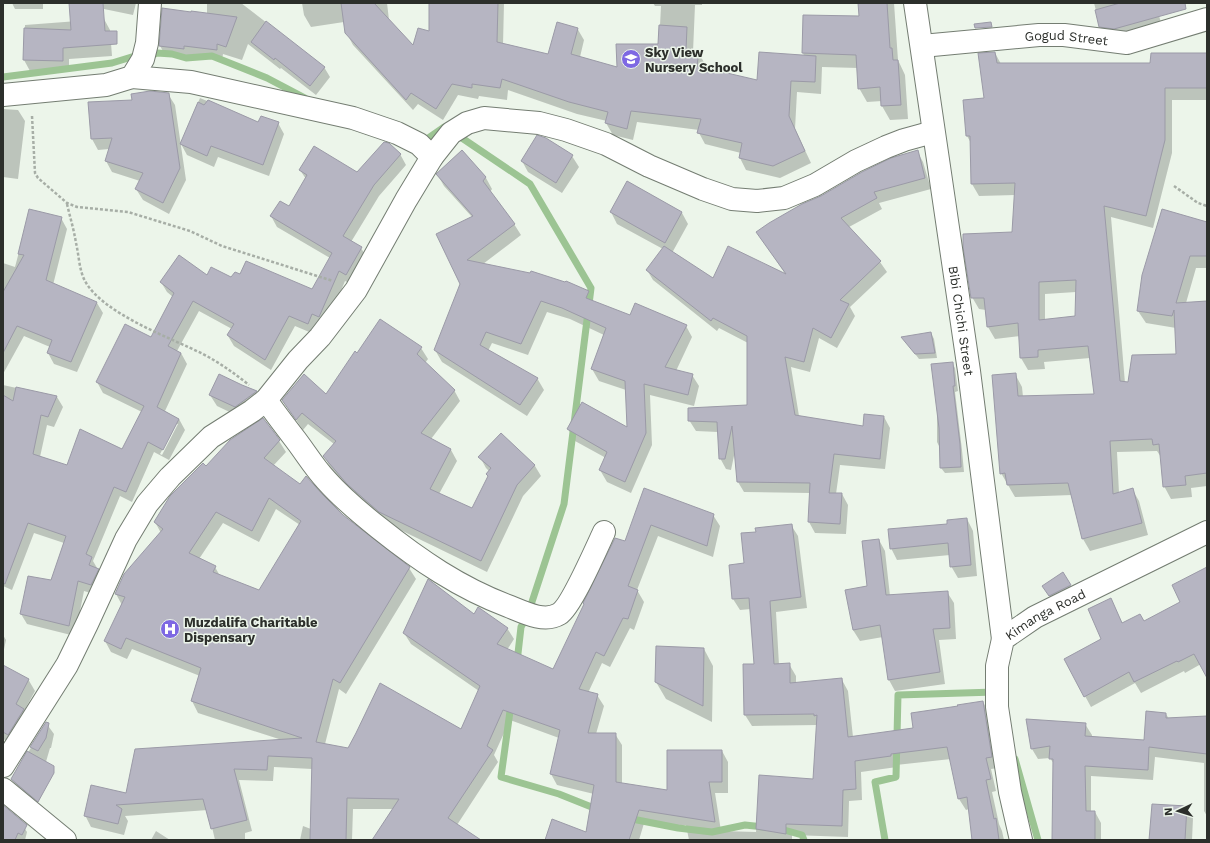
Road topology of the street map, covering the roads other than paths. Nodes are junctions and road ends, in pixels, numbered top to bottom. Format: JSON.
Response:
{"nodes":[{"id":1,"x":150,"y":3,"type":"edge"},
{"id":2,"x":915,"y":3,"type":"edge"},
{"id":3,"x":1207,"y":19,"type":"edge"},
{"id":4,"x":922,"y":46,"type":"junction"},
{"id":5,"x":132,"y":77,"type":"junction"},
{"id":6,"x":3,"y":95,"type":"edge"},
{"id":7,"x":933,"y":132,"type":"junction"},
{"id":8,"x":432,"y":156,"type":"junction"},
{"id":9,"x":266,"y":400,"type":"junction"},
{"id":10,"x":604,"y":532,"type":"dead end"},
{"id":11,"x":1207,"y":532,"type":"edge"},
{"id":12,"x":1003,"y":639,"type":"junction"},
{"id":13,"x":3,"y":766,"type":"edge"},
{"id":14,"x":3,"y":789,"type":"edge"},
{"id":15,"x":66,"y":840,"type":"edge"},
{"id":16,"x":1021,"y":840,"type":"edge"}],
"edges":[{"from":1,"to":5,"type":"street"},
{"from":2,"to":4,"type":"street","name":"Bibi Chichi Street"},
{"from":3,"to":4,"type":"street","name":"Gogud Street"},
{"from":4,"to":7,"type":"street","name":"Bibi Chichi Street"},
{"from":5,"to":6,"type":"street"},
{"from":5,"to":8,"type":"street"},
{"from":7,"to":8,"type":"street"},
{"from":7,"to":12,"type":"street","name":"Bibi Chichi Street"},
{"from":8,"to":9,"type":"street"},
{"from":9,"to":10,"type":"street"},
{"from":9,"to":13,"type":"street"},
{"from":11,"to":12,"type":"street","name":"Kimanga Road"},
{"from":12,"to":16,"type":"street","name":"Kimanga Road"},
{"from":14,"to":15,"type":"street"}]}
